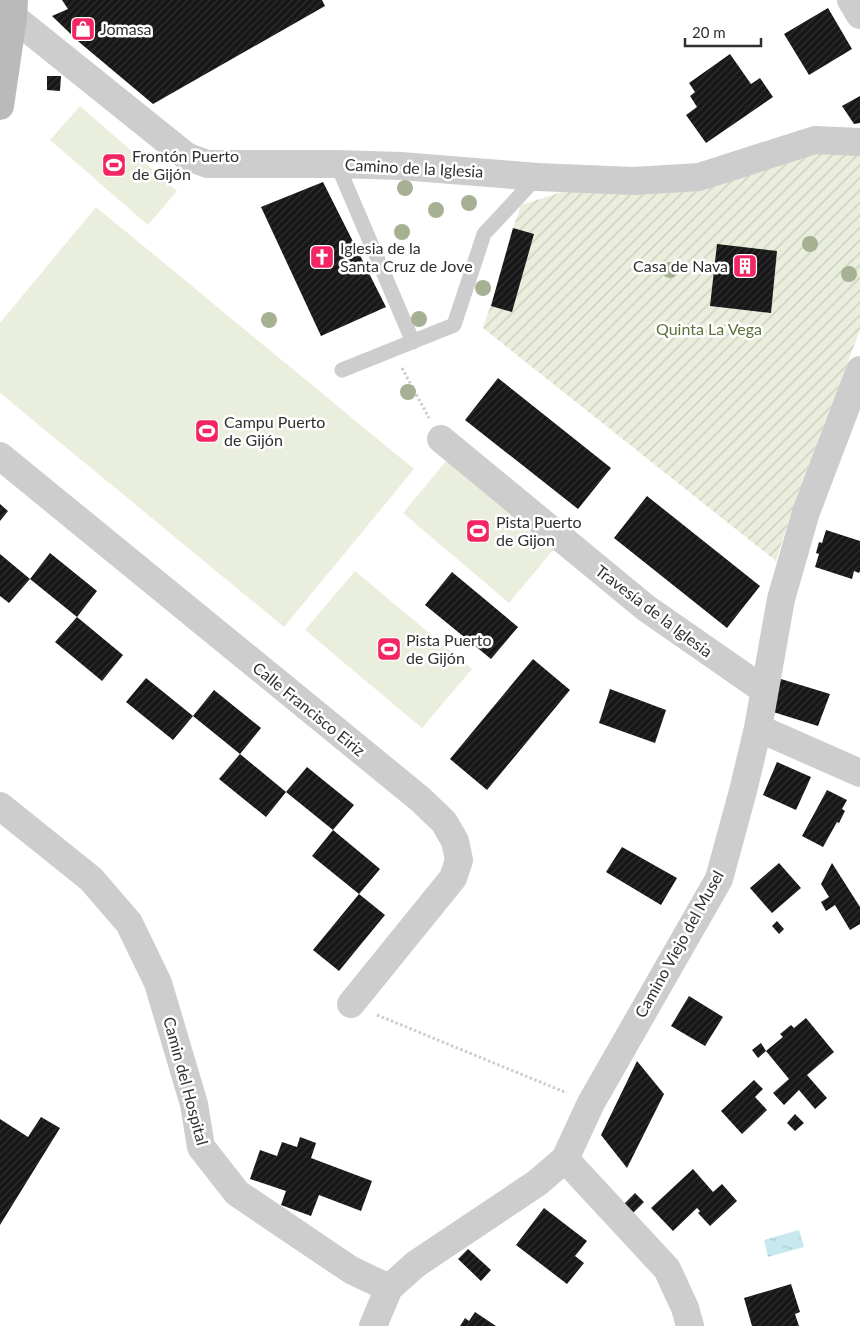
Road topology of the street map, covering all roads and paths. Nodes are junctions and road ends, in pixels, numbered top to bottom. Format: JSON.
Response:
{"nodes":[{"id":1,"x":851,"y":0,"type":"edge"},
{"id":2,"x":13,"y":8,"type":"edge"},
{"id":3,"x":860,"y":15,"type":"edge"},
{"id":4,"x":0,"y":106,"type":"edge"},
{"id":5,"x":860,"y":142,"type":"edge"},
{"id":6,"x":337,"y":164,"type":"junction"},
{"id":7,"x":537,"y":177,"type":"junction"},
{"id":8,"x":413,"y":342,"type":"junction"},
{"id":9,"x":392,"y":350,"type":"junction"},
{"id":10,"x":342,"y":370,"type":"dead end"},
{"id":11,"x":860,"y":370,"type":"edge"},
{"id":12,"x":441,"y":439,"type":"joint"},
{"id":13,"x":0,"y":456,"type":"edge"},
{"id":14,"x":764,"y":690,"type":"junction"},
{"id":15,"x":758,"y":728,"type":"junction"},
{"id":16,"x":860,"y":773,"type":"edge"},
{"id":17,"x":0,"y":806,"type":"edge"},
{"id":18,"x":351,"y":1004,"type":"joint"},
{"id":19,"x":591,"y":1103,"type":"junction"},
{"id":20,"x":565,"y":1159,"type":"junction"},
{"id":21,"x":390,"y":1288,"type":"junction"},
{"id":22,"x":373,"y":1326,"type":"edge"},
{"id":23,"x":690,"y":1326,"type":"edge"}],
"edges":[{"from":1,"to":3,"type":"street"},
{"from":2,"to":4,"type":"street"},
{"from":2,"to":6,"type":"street","name":"Camino de la Iglesia"},
{"from":5,"to":7,"type":"street","name":"Camino de la Iglesia"},
{"from":6,"to":7,"type":"street","name":"Camino de la Iglesia"},
{"from":6,"to":8,"type":"lane"},
{"from":7,"to":8,"type":"lane"},
{"from":8,"to":9,"type":"lane"},
{"from":9,"to":10,"type":"lane"},
{"from":9,"to":12,"type":"path"},
{"from":11,"to":14,"type":"street","name":"Camino Viejo del Musel"},
{"from":12,"to":14,"type":"street","name":"Travesía de la Iglesia"},
{"from":13,"to":18,"type":"street","name":"Calle Francisco Eiriz"},
{"from":14,"to":15,"type":"street","name":"Camino Viejo del Musel"},
{"from":15,"to":16,"type":"street"},
{"from":15,"to":19,"type":"street","name":"Camino Viejo del Musel"},
{"from":17,"to":21,"type":"street","name":"Camin del Hospital"},
{"from":18,"to":19,"type":"path"},
{"from":19,"to":20,"type":"street","name":"Camino Viejo del Musel"},
{"from":20,"to":21,"type":"street"},
{"from":20,"to":23,"type":"street"},
{"from":21,"to":22,"type":"street"}]}
